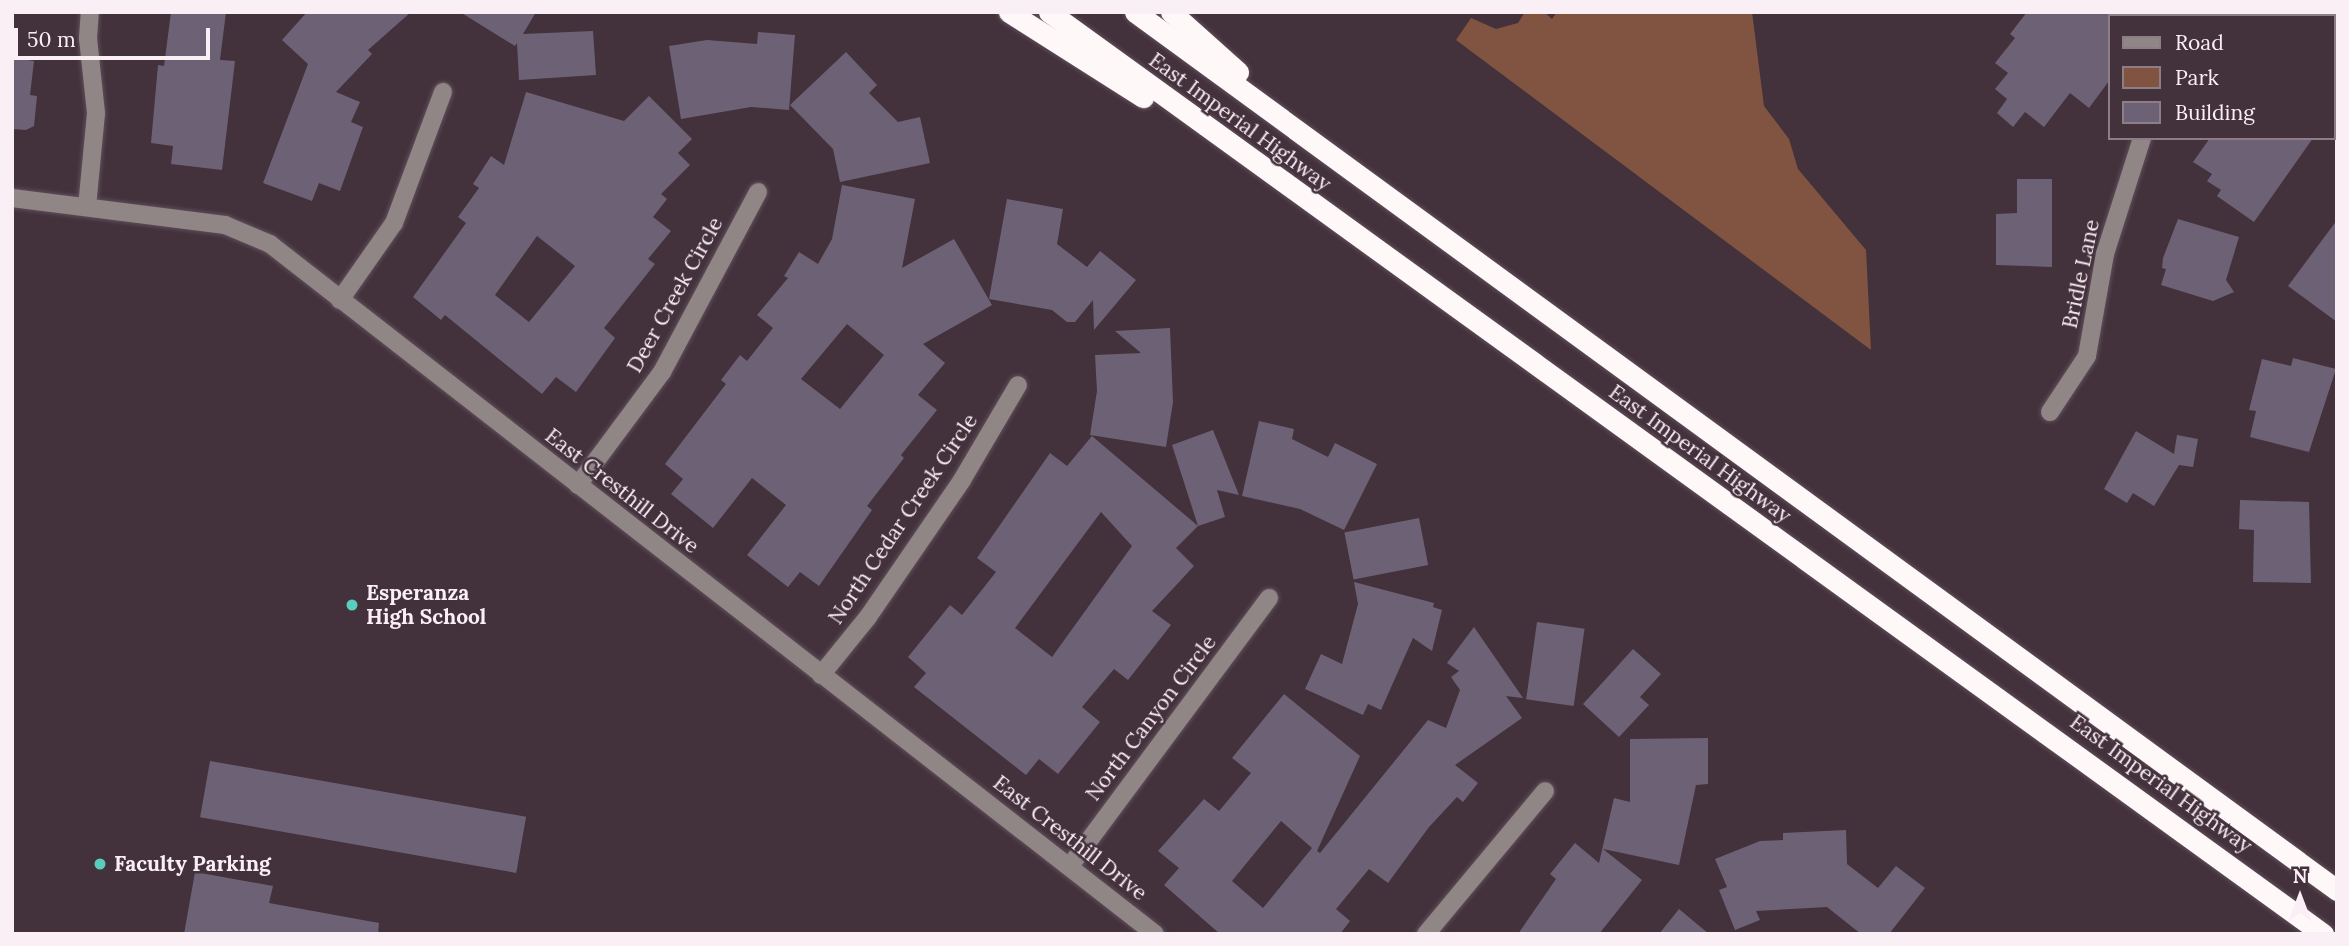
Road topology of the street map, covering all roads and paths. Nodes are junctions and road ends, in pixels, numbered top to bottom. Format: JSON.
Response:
{"nodes":[{"id":1,"x":90,"y":12,"type":"edge"},
{"id":2,"x":1009,"y":12,"type":"edge"},
{"id":3,"x":1049,"y":12,"type":"edge"},
{"id":4,"x":1135,"y":12,"type":"edge"},
{"id":5,"x":1171,"y":12,"type":"edge"},
{"id":6,"x":443,"y":92,"type":"dead end"},
{"id":7,"x":2142,"y":140,"type":"edge"},
{"id":8,"x":1325,"y":150,"type":"junction"},
{"id":9,"x":758,"y":192,"type":"dead end"},
{"id":10,"x":12,"y":198,"type":"edge"},
{"id":11,"x":1305,"y":200,"type":"junction"},
{"id":12,"x":87,"y":207,"type":"junction"},
{"id":13,"x":340,"y":300,"type":"junction"},
{"id":14,"x":1018,"y":385,"type":"dead end"},
{"id":15,"x":2050,"y":412,"type":"dead end"},
{"id":16,"x":578,"y":485,"type":"junction"},
{"id":17,"x":1269,"y":598,"type":"dead end"},
{"id":18,"x":821,"y":675,"type":"junction"},
{"id":19,"x":1545,"y":792,"type":"dead end"},
{"id":20,"x":1070,"y":866,"type":"junction"},
{"id":21,"x":2337,"y":890,"type":"edge"},
{"id":22,"x":1154,"y":934,"type":"edge"},
{"id":23,"x":1426,"y":934,"type":"edge"},
{"id":24,"x":2323,"y":934,"type":"edge"}],
"edges":[{"from":1,"to":12,"type":"street"},
{"from":2,"to":11,"type":"highway"},
{"from":3,"to":11,"type":"highway","name":"East Imperial Highway"},
{"from":4,"to":8,"type":"highway","name":"East Imperial Highway"},
{"from":5,"to":8,"type":"highway"},
{"from":6,"to":13,"type":"street"},
{"from":7,"to":15,"type":"street","name":"Bridle Lane"},
{"from":8,"to":21,"type":"highway","name":"East Imperial Highway"},
{"from":9,"to":16,"type":"street","name":"Deer Creek Circle"},
{"from":10,"to":12,"type":"street","name":"East Cresthill Drive"},
{"from":11,"to":24,"type":"highway","name":"East Imperial Highway"},
{"from":12,"to":13,"type":"street","name":"East Cresthill Drive"},
{"from":13,"to":16,"type":"street","name":"East Cresthill Drive"},
{"from":14,"to":18,"type":"street","name":"North Cedar Creek Circle"},
{"from":16,"to":18,"type":"street","name":"East Cresthill Drive"},
{"from":17,"to":20,"type":"street","name":"North Canyon Circle"},
{"from":18,"to":20,"type":"street","name":"East Cresthill Drive"},
{"from":19,"to":23,"type":"street"},
{"from":20,"to":22,"type":"street","name":"East Cresthill Drive"}]}
